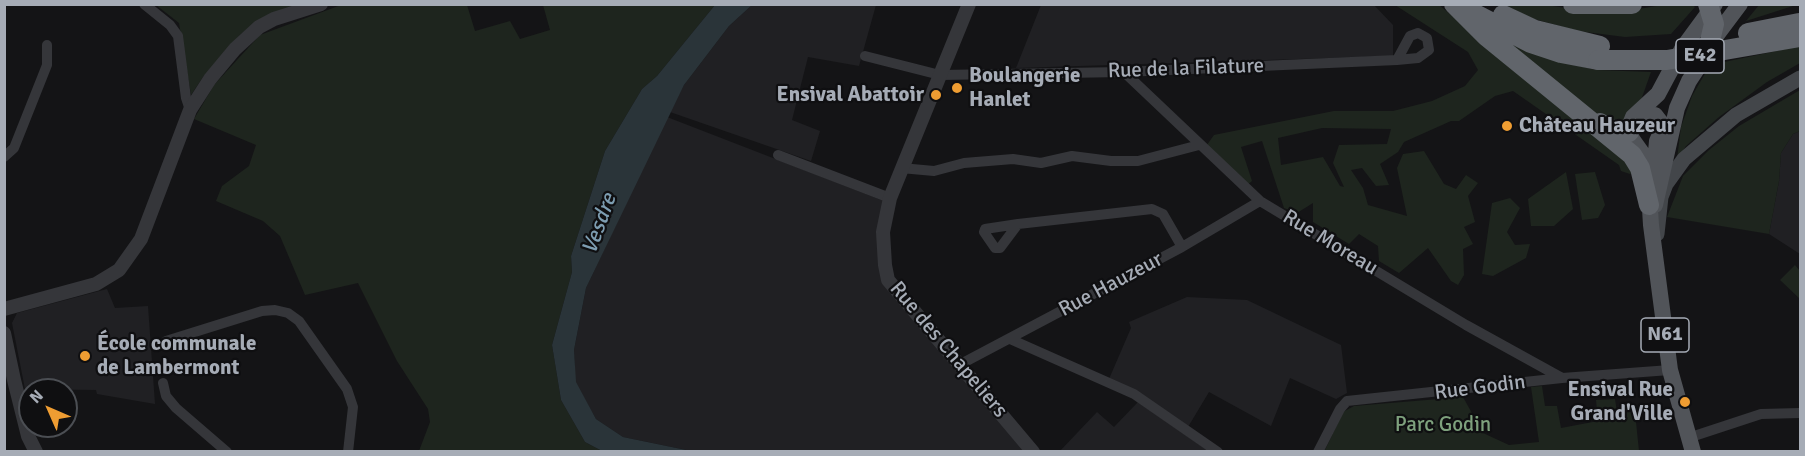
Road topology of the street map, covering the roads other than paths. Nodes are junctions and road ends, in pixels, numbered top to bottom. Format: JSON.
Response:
{"nodes":[{"id":1,"x":144,"y":4,"type":"edge"},
{"id":2,"x":321,"y":4,"type":"edge"},
{"id":3,"x":969,"y":4,"type":"edge"},
{"id":4,"x":1454,"y":4,"type":"edge"},
{"id":5,"x":1461,"y":4,"type":"edge"},
{"id":6,"x":1485,"y":4,"type":"edge"},
{"id":7,"x":1573,"y":4,"type":"edge"},
{"id":8,"x":1632,"y":4,"type":"edge"},
{"id":9,"x":1740,"y":4,"type":"edge"},
{"id":10,"x":1712,"y":6,"type":"edge"},
{"id":11,"x":1800,"y":27,"type":"edge"},
{"id":12,"x":1715,"y":39,"type":"junction"},
{"id":13,"x":47,"y":45,"type":"dead end"},
{"id":14,"x":1599,"y":53,"type":"junction"},
{"id":15,"x":865,"y":56,"type":"dead end"},
{"id":16,"x":1397,"y":60,"type":"dead end"},
{"id":17,"x":1124,"y":72,"type":"junction"},
{"id":18,"x":940,"y":75,"type":"junction"},
{"id":19,"x":1800,"y":78,"type":"edge"},
{"id":20,"x":1565,"y":100,"type":"junction"},
{"id":21,"x":190,"y":110,"type":"junction"},
{"id":22,"x":1641,"y":112,"type":"junction"},
{"id":23,"x":1659,"y":118,"type":"junction"},
{"id":24,"x":1633,"y":138,"type":"junction"},
{"id":25,"x":1657,"y":141,"type":"junction"},
{"id":26,"x":1199,"y":145,"type":"junction"},
{"id":27,"x":778,"y":155,"type":"dead end"},
{"id":28,"x":4,"y":157,"type":"edge"},
{"id":29,"x":902,"y":168,"type":"junction"},
{"id":30,"x":890,"y":198,"type":"junction"},
{"id":31,"x":1260,"y":201,"type":"junction"},
{"id":32,"x":1652,"y":205,"type":"junction"},
{"id":33,"x":1018,"y":225,"type":"dead end"},
{"id":34,"x":1657,"y":237,"type":"junction"},
{"id":35,"x":1182,"y":248,"type":"junction"},
{"id":36,"x":1658,"y":271,"type":"junction"},
{"id":37,"x":4,"y":309,"type":"edge"},
{"id":38,"x":4,"y":333,"type":"edge"},
{"id":39,"x":1010,"y":339,"type":"junction"},
{"id":40,"x":166,"y":341,"type":"dead end"},
{"id":41,"x":959,"y":365,"type":"junction"},
{"id":42,"x":1670,"y":370,"type":"junction"},
{"id":43,"x":1562,"y":378,"type":"junction"},
{"id":44,"x":163,"y":383,"type":"dead end"},
{"id":45,"x":1800,"y":414,"type":"edge"},
{"id":46,"x":1691,"y":445,"type":"edge"},
{"id":47,"x":36,"y":452,"type":"edge"},
{"id":48,"x":227,"y":452,"type":"edge"},
{"id":49,"x":348,"y":452,"type":"edge"},
{"id":50,"x":1033,"y":452,"type":"edge"},
{"id":51,"x":1218,"y":452,"type":"edge"},
{"id":52,"x":1318,"y":452,"type":"edge"}],
"edges":[{"from":1,"to":21,"type":"street"},
{"from":2,"to":21,"type":"street"},
{"from":3,"to":18,"type":"street","name":"Rue des Chapeliers"},
{"from":4,"to":20,"type":"highway"},
{"from":5,"to":14,"type":"highway","number":"E42"},
{"from":6,"to":14,"type":"highway","number":"E42"},
{"from":7,"to":8,"type":"highway"},
{"from":9,"to":12,"type":"main road","number":"N61"},
{"from":10,"to":12,"type":"highway"},
{"from":10,"to":22,"type":"main road"},
{"from":11,"to":14,"type":"highway","number":"E42","bridge":true},
{"from":12,"to":23,"type":"main road","number":"N61"},
{"from":12,"to":32,"type":"main road"},
{"from":13,"to":28,"type":"street"},
{"from":15,"to":18,"type":"street","name":"Rue de la Filature"},
{"from":16,"to":17,"type":"street","name":"Rue de la Filature"},
{"from":17,"to":18,"type":"street","name":"Rue de la Filature"},
{"from":17,"to":26,"type":"street","name":"Rue Moreau"},
{"from":18,"to":29,"type":"street","name":"Rue des Chapeliers"},
{"from":19,"to":34,"type":"main road"},
{"from":20,"to":24,"type":"highway"},
{"from":20,"to":32,"type":"highway"},
{"from":21,"to":37,"type":"street"},
{"from":22,"to":23,"type":"main road"},
{"from":22,"to":24,"type":"main road"},
{"from":23,"to":25,"type":"main road","number":"N61"},
{"from":24,"to":25,"type":"main road"},
{"from":24,"to":32,"type":"main road","number":"N61"},
{"from":25,"to":32,"type":"main road","number":"N61"},
{"from":26,"to":29,"type":"street"},
{"from":26,"to":31,"type":"street","name":"Rue Moreau"},
{"from":27,"to":30,"type":"street"},
{"from":29,"to":30,"type":"street","name":"Rue des Chapeliers"},
{"from":30,"to":41,"type":"street","name":"Rue des Chapeliers"},
{"from":31,"to":35,"type":"street","name":"Rue Hauzeur"},
{"from":31,"to":43,"type":"street","name":"Rue Moreau"},
{"from":32,"to":34,"type":"main road","number":"N61"},
{"from":32,"to":36,"type":"main road","number":"N61"},
{"from":33,"to":35,"type":"street"},
{"from":34,"to":36,"type":"main road","number":"N61"},
{"from":35,"to":39,"type":"street","name":"Rue Hauzeur"},
{"from":36,"to":42,"type":"main road","number":"N61"},
{"from":38,"to":47,"type":"street"},
{"from":39,"to":41,"type":"street","name":"Rue Hauzeur"},
{"from":39,"to":51,"type":"street"},
{"from":40,"to":49,"type":"street"},
{"from":41,"to":50,"type":"street","name":"Rue des Chapeliers"},
{"from":42,"to":43,"type":"street","name":"Rue Godin"},
{"from":42,"to":46,"type":"main road","number":"N61"},
{"from":43,"to":52,"type":"street","name":"Rue Godin"},
{"from":44,"to":48,"type":"street"},
{"from":45,"to":46,"type":"street"}]}
